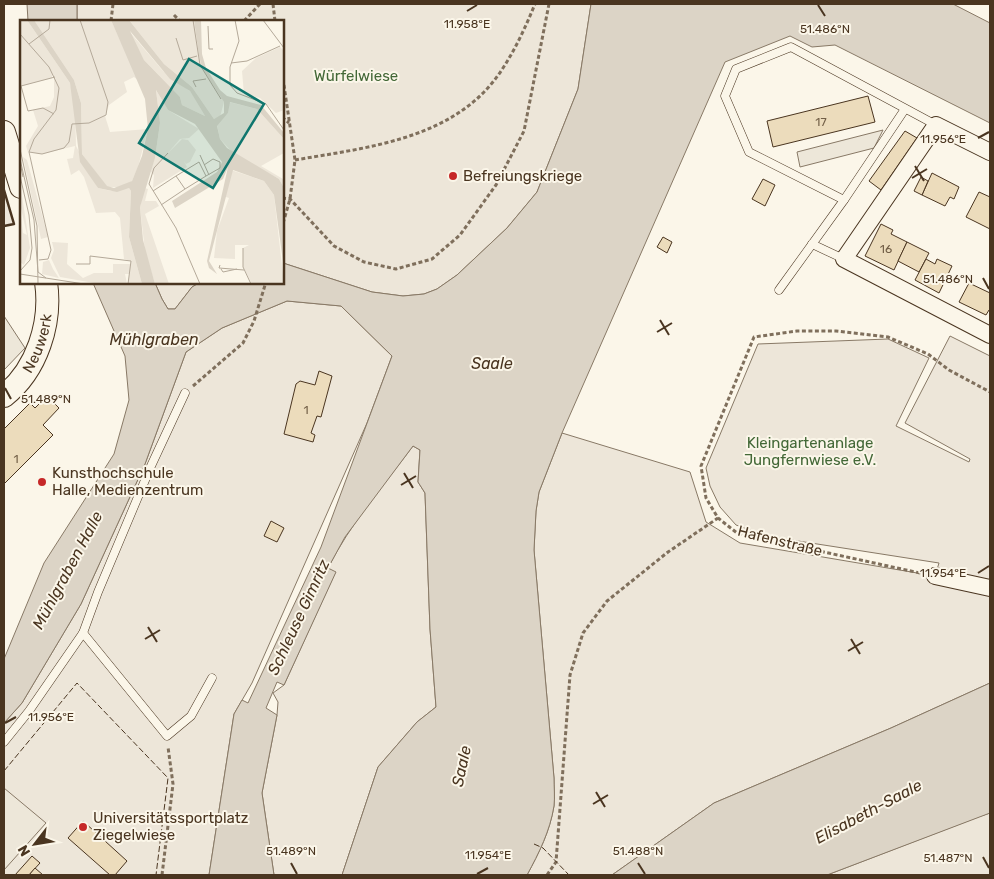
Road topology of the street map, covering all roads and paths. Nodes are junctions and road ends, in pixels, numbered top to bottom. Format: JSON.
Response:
{"nodes":[{"id":1,"x":113,"y":4,"type":"edge"},
{"id":2,"x":260,"y":4,"type":"edge"},
{"id":3,"x":273,"y":4,"type":"edge"},
{"id":4,"x":535,"y":4,"type":"edge"},
{"id":5,"x":549,"y":4,"type":"edge"},
{"id":6,"x":174,"y":16,"type":"dead end"},
{"id":7,"x":111,"y":20,"type":"edge"},
{"id":8,"x":179,"y":20,"type":"edge"},
{"id":9,"x":245,"y":20,"type":"edge"},
{"id":10,"x":276,"y":20,"type":"edge"},
{"id":11,"x":284,"y":85,"type":"edge"},
{"id":12,"x":905,"y":109,"type":"junction"},
{"id":13,"x":284,"y":119,"type":"edge"},
{"id":14,"x":290,"y":124,"type":"junction"},
{"id":15,"x":936,"y":125,"type":"junction"},
{"id":16,"x":4,"y":132,"type":"edge"},
{"id":17,"x":990,"y":152,"type":"edge"},
{"id":18,"x":295,"y":160,"type":"junction"},
{"id":19,"x":20,"y":184,"type":"edge"},
{"id":20,"x":284,"y":198,"type":"edge"},
{"id":21,"x":290,"y":199,"type":"junction"},
{"id":22,"x":844,"y":200,"type":"junction"},
{"id":23,"x":284,"y":220,"type":"edge"},
{"id":24,"x":812,"y":244,"type":"junction"},
{"id":25,"x":844,"y":259,"type":"junction"},
{"id":26,"x":46,"y":284,"type":"edge"},
{"id":27,"x":265,"y":284,"type":"edge"},
{"id":28,"x":779,"y":290,"type":"dead end"},
{"id":29,"x":990,"y":335,"type":"edge"},
{"id":30,"x":990,"y":392,"type":"edge"},
{"id":31,"x":185,"y":393,"type":"joint"},
{"id":32,"x":4,"y":396,"type":"edge"},
{"id":33,"x":718,"y":518,"type":"junction"},
{"id":34,"x":935,"y":576,"type":"joint"},
{"id":35,"x":990,"y":588,"type":"edge"},
{"id":36,"x":83,"y":633,"type":"junction"},
{"id":37,"x":212,"y":678,"type":"dead end"},
{"id":38,"x":167,"y":736,"type":"junction"},
{"id":39,"x":4,"y":742,"type":"edge"},
{"id":40,"x":162,"y":875,"type":"edge"},
{"id":41,"x":547,"y":875,"type":"edge"}],
"edges":[{"from":1,"to":7,"type":"path"},
{"from":2,"to":9,"type":"path"},
{"from":3,"to":10,"type":"path"},
{"from":4,"to":18,"type":"path"},
{"from":5,"to":21,"type":"path"},
{"from":6,"to":8,"type":"path"},
{"from":11,"to":14,"type":"path"},
{"from":12,"to":15,"type":"lane"},
{"from":12,"to":22,"type":"lane"},
{"from":12,"to":22,"type":"lane"},
{"from":13,"to":14,"type":"path"},
{"from":14,"to":18,"type":"path"},
{"from":15,"to":17,"type":"street"},
{"from":15,"to":25,"type":"street"},
{"from":16,"to":19,"type":"street"},
{"from":18,"to":21,"type":"path"},
{"from":20,"to":21,"type":"path"},
{"from":21,"to":23,"type":"path"},
{"from":22,"to":24,"type":"lane"},
{"from":24,"to":25,"type":"lane"},
{"from":24,"to":28,"type":"lane"},
{"from":25,"to":29,"type":"street"},
{"from":26,"to":32,"type":"street","name":"Neuwerk"},
{"from":27,"to":31,"type":"path"},
{"from":30,"to":33,"type":"path","name":"Hafenstraße"},
{"from":31,"to":36,"type":"lane"},
{"from":33,"to":34,"type":"path","name":"Hafenstraße"},
{"from":33,"to":41,"type":"path"},
{"from":34,"to":35,"type":"street"},
{"from":36,"to":38,"type":"lane"},
{"from":36,"to":39,"type":"lane"},
{"from":37,"to":38,"type":"lane"},
{"from":38,"to":40,"type":"path"}]}
